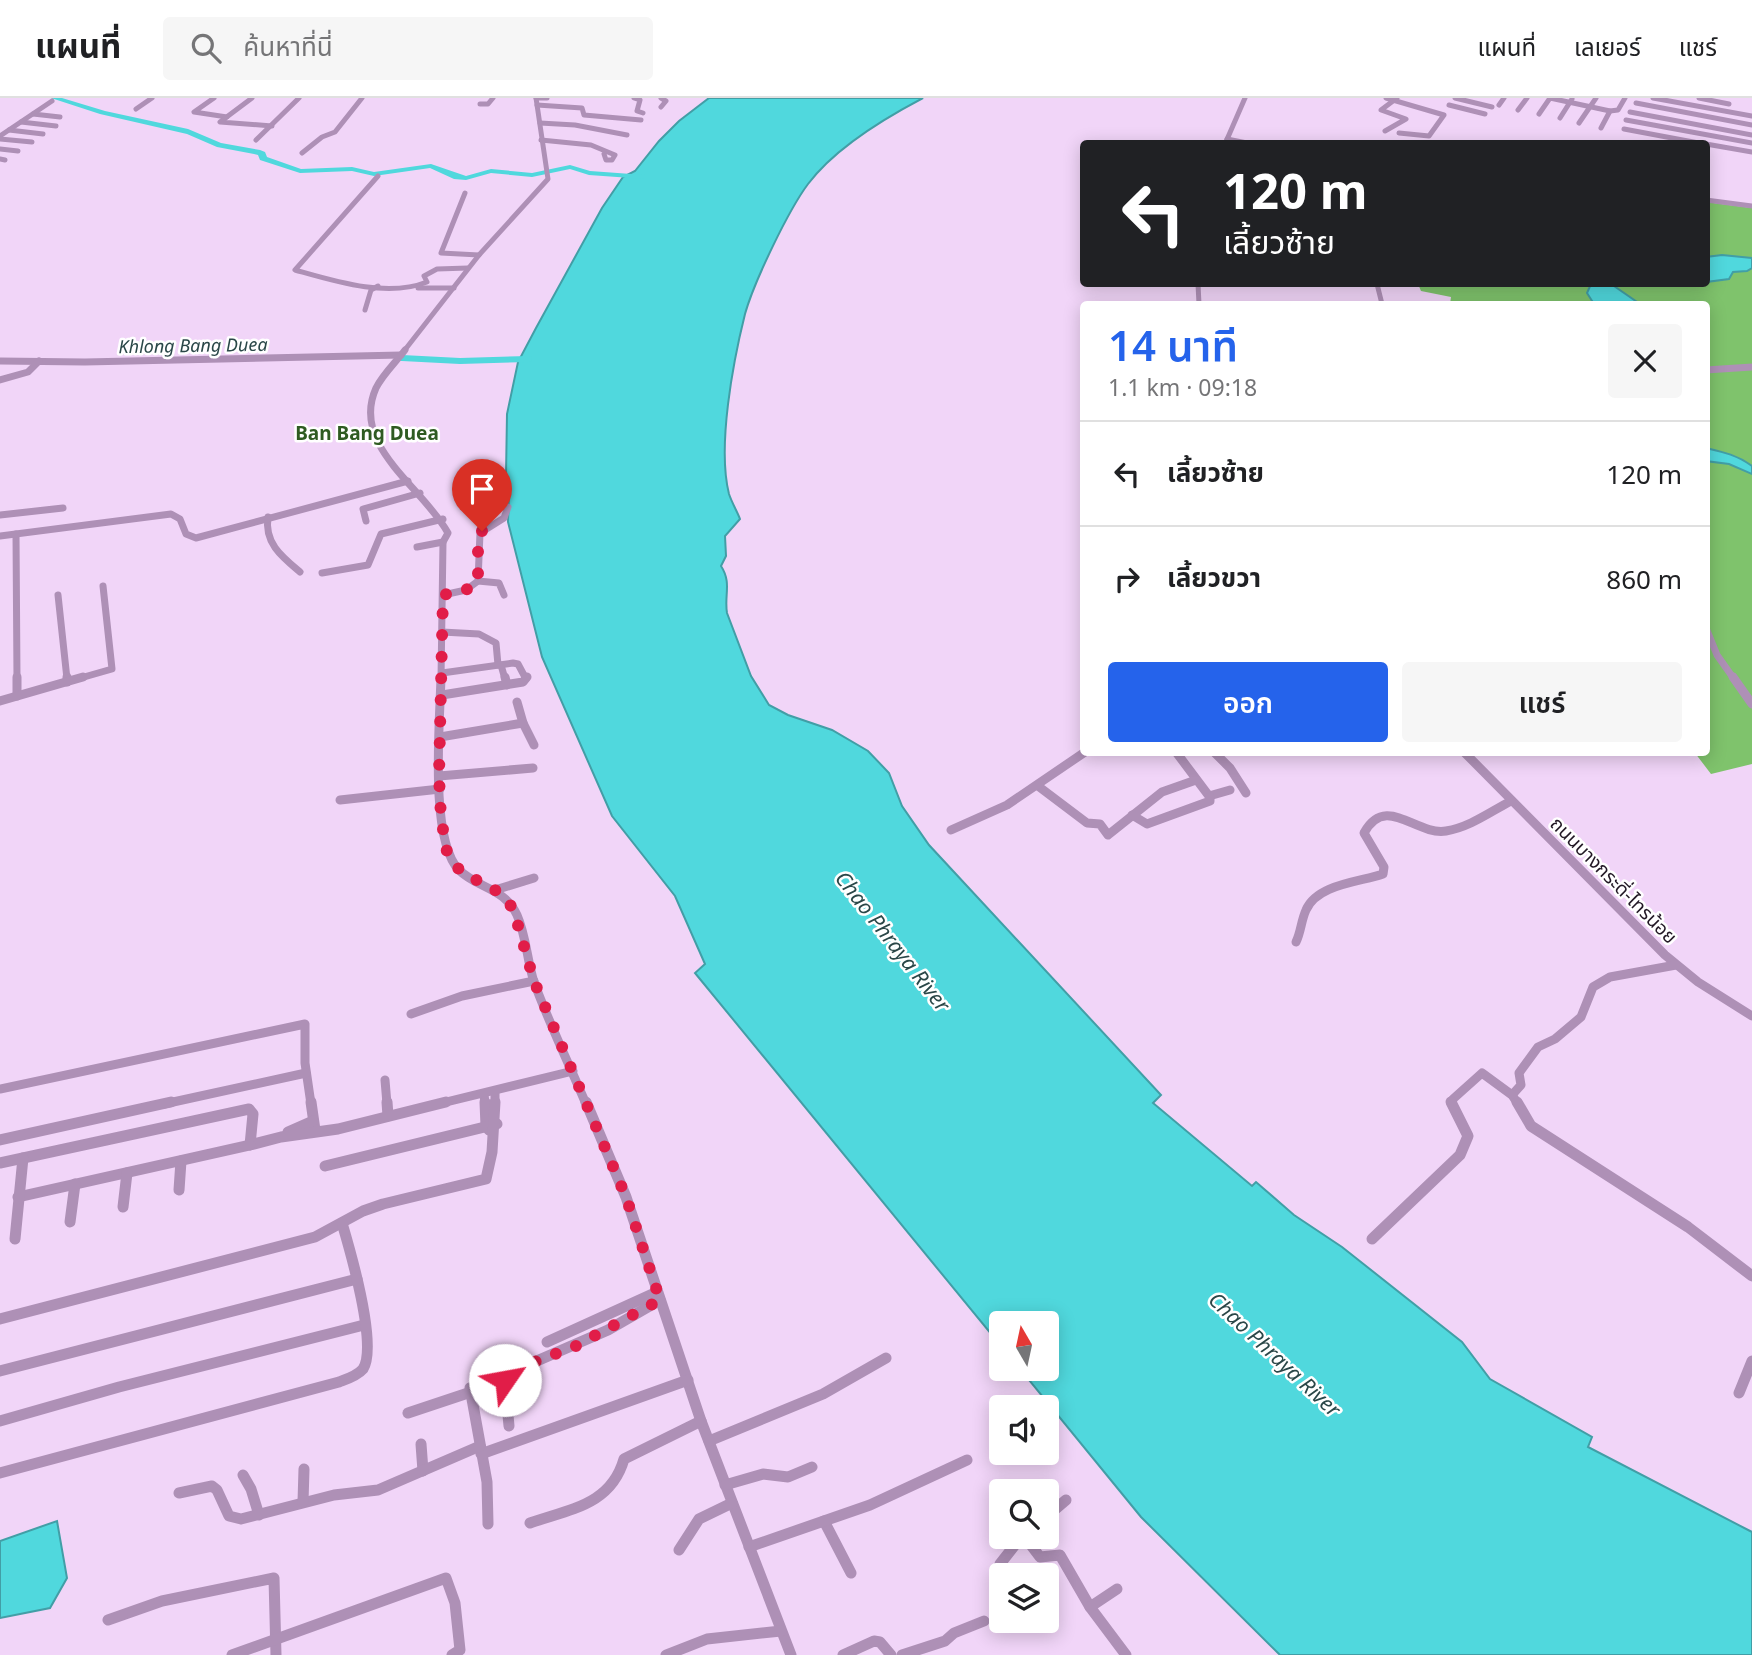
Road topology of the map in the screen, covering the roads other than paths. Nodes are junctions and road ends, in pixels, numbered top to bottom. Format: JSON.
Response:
{"nodes":[{"id":1,"x":152,"y":98,"type":"edge"},
{"id":2,"x":214,"y":98,"type":"edge"},
{"id":3,"x":252,"y":98,"type":"edge"},
{"id":4,"x":299,"y":98,"type":"edge"},
{"id":5,"x":362,"y":98,"type":"edge"},
{"id":6,"x":493,"y":98,"type":"edge"},
{"id":7,"x":539,"y":98,"type":"edge"},
{"id":8,"x":547,"y":98,"type":"edge"},
{"id":9,"x":634,"y":98,"type":"edge"},
{"id":10,"x":661,"y":98,"type":"edge"},
{"id":11,"x":1245,"y":98,"type":"edge"},
{"id":12,"x":1386,"y":98,"type":"edge"},
{"id":13,"x":1455,"y":98,"type":"edge"},
{"id":14,"x":1482,"y":98,"type":"edge"},
{"id":15,"x":1504,"y":98,"type":"edge"},
{"id":16,"x":1527,"y":98,"type":"edge"},
{"id":17,"x":1596,"y":98,"type":"edge"},
{"id":18,"x":1625,"y":98,"type":"edge"},
{"id":19,"x":1653,"y":98,"type":"edge"},
{"id":20,"x":1699,"y":98,"type":"edge"},
{"id":21,"x":1396,"y":99,"type":"edge"},
{"id":22,"x":1571,"y":100,"type":"edge"},
{"id":23,"x":52,"y":102,"type":"dead end"},
{"id":24,"x":1636,"y":103,"type":"dead end"},
{"id":25,"x":480,"y":104,"type":"dead end"},
{"id":26,"x":1449,"y":104,"type":"dead end"},
{"id":27,"x":1477,"y":104,"type":"junction"},
{"id":28,"x":1729,"y":104,"type":"dead end"},
{"id":29,"x":537,"y":105,"type":"junction"},
{"id":30,"x":1499,"y":105,"type":"dead end"},
{"id":31,"x":661,"y":107,"type":"dead end"},
{"id":32,"x":1421,"y":107,"type":"junction"},
{"id":33,"x":1492,"y":107,"type":"dead end"},
{"id":34,"x":1589,"y":107,"type":"junction"},
{"id":35,"x":1702,"y":107,"type":"junction"},
{"id":36,"x":136,"y":109,"type":"dead end"},
{"id":37,"x":1471,"y":110,"type":"junction"},
{"id":38,"x":1518,"y":110,"type":"dead end"},
{"id":39,"x":1610,"y":111,"type":"junction"},
{"id":40,"x":1630,"y":112,"type":"dead end"},
{"id":41,"x":643,"y":113,"type":"dead end"},
{"id":42,"x":1441,"y":113,"type":"junction"},
{"id":43,"x":33,"y":114,"type":"junction"},
{"id":44,"x":1485,"y":114,"type":"dead end"},
{"id":45,"x":1539,"y":114,"type":"dead end"},
{"id":46,"x":1702,"y":116,"type":"junction"},
{"id":47,"x":1752,"y":116,"type":"edge"},
{"id":48,"x":60,"y":117,"type":"dead end"},
{"id":49,"x":227,"y":117,"type":"junction"},
{"id":50,"x":1435,"y":118,"type":"dead end"},
{"id":51,"x":1560,"y":118,"type":"dead end"},
{"id":52,"x":641,"y":120,"type":"dead end"},
{"id":53,"x":1407,"y":120,"type":"junction"},
{"id":54,"x":1626,"y":120,"type":"dead end"},
{"id":55,"x":21,"y":122,"type":"junction"},
{"id":56,"x":540,"y":123,"type":"junction"},
{"id":57,"x":1578,"y":123,"type":"dead end"},
{"id":58,"x":1702,"y":125,"type":"junction"},
{"id":59,"x":1752,"y":125,"type":"edge"},
{"id":60,"x":56,"y":126,"type":"dead end"},
{"id":61,"x":272,"y":126,"type":"junction"},
{"id":62,"x":1601,"y":128,"type":"dead end"},
{"id":63,"x":1624,"y":129,"type":"dead end"},
{"id":64,"x":9,"y":130,"type":"junction"},
{"id":65,"x":1385,"y":131,"type":"dead end"},
{"id":66,"x":1697,"y":132,"type":"junction"},
{"id":67,"x":1399,"y":133,"type":"dead end"},
{"id":68,"x":43,"y":134,"type":"dead end"},
{"id":69,"x":627,"y":135,"type":"dead end"},
{"id":70,"x":1752,"y":135,"type":"edge"},
{"id":71,"x":0,"y":137,"type":"edge"},
{"id":72,"x":256,"y":140,"type":"dead end"},
{"id":73,"x":541,"y":140,"type":"junction"},
{"id":74,"x":1226,"y":140,"type":"edge"},
{"id":75,"x":1684,"y":140,"type":"edge"},
{"id":76,"x":1695,"y":140,"type":"edge"},
{"id":77,"x":32,"y":142,"type":"dead end"},
{"id":78,"x":1752,"y":143,"type":"edge"},
{"id":79,"x":1710,"y":145,"type":"edge"},
{"id":80,"x":0,"y":149,"type":"edge"},
{"id":81,"x":18,"y":151,"type":"dead end"},
{"id":82,"x":1752,"y":152,"type":"edge"},
{"id":83,"x":302,"y":153,"type":"dead end"},
{"id":84,"x":604,"y":154,"type":"dead end"},
{"id":85,"x":377,"y":176,"type":"dead end"},
{"id":86,"x":464,"y":192,"type":"dead end"},
{"id":87,"x":1710,"y":201,"type":"edge"},
{"id":88,"x":1752,"y":206,"type":"edge"},
{"id":89,"x":479,"y":255,"type":"junction"},
{"id":90,"x":468,"y":268,"type":"junction"},
{"id":91,"x":378,"y":286,"type":"junction"},
{"id":92,"x":418,"y":288,"type":"junction"},
{"id":93,"x":454,"y":288,"type":"junction"},
{"id":94,"x":365,"y":310,"type":"dead end"},
{"id":95,"x":401,"y":355,"type":"junction"},
{"id":96,"x":0,"y":361,"type":"edge"},
{"id":97,"x":38,"y":361,"type":"junction"},
{"id":98,"x":1752,"y":367,"type":"edge"},
{"id":99,"x":1710,"y":370,"type":"edge"},
{"id":100,"x":0,"y":380,"type":"edge"},
{"id":101,"x":408,"y":481,"type":"junction"},
{"id":102,"x":420,"y":493,"type":"junction"},
{"id":103,"x":508,"y":507,"type":"dead end"},
{"id":104,"x":63,"y":509,"type":"dead end"},
{"id":105,"x":0,"y":515,"type":"edge"},
{"id":106,"x":268,"y":517,"type":"junction"},
{"id":107,"x":366,"y":521,"type":"dead end"},
{"id":108,"x":444,"y":522,"type":"junction"},
{"id":109,"x":16,"y":534,"type":"junction"},
{"id":110,"x":0,"y":536,"type":"edge"},
{"id":111,"x":443,"y":542,"type":"junction"},
{"id":112,"x":417,"y":547,"type":"dead end"},
{"id":113,"x":300,"y":572,"type":"dead end"},
{"id":114,"x":322,"y":573,"type":"dead end"},
{"id":115,"x":478,"y":581,"type":"junction"},
{"id":116,"x":103,"y":586,"type":"dead end"},
{"id":117,"x":58,"y":595,"type":"dead end"},
{"id":118,"x":443,"y":595,"type":"junction"},
{"id":119,"x":503,"y":595,"type":"dead end"},
{"id":120,"x":442,"y":632,"type":"junction"},
{"id":121,"x":1710,"y":638,"type":"edge"},
{"id":122,"x":500,"y":665,"type":"junction"},
{"id":123,"x":442,"y":673,"type":"junction"},
{"id":124,"x":67,"y":682,"type":"junction"},
{"id":125,"x":507,"y":685,"type":"junction"},
{"id":126,"x":442,"y":695,"type":"junction"},
{"id":127,"x":17,"y":696,"type":"junction"},
{"id":128,"x":0,"y":701,"type":"edge"},
{"id":129,"x":517,"y":702,"type":"dead end"},
{"id":130,"x":1752,"y":704,"type":"edge"},
{"id":131,"x":523,"y":723,"type":"junction"},
{"id":132,"x":440,"y":737,"type":"junction"},
{"id":133,"x":534,"y":745,"type":"dead end"},
{"id":134,"x":1080,"y":756,"type":"edge"},
{"id":135,"x":1179,"y":756,"type":"edge"},
{"id":136,"x":1218,"y":756,"type":"edge"},
{"id":137,"x":1468,"y":756,"type":"edge"},
{"id":138,"x":533,"y":768,"type":"dead end"},
{"id":139,"x":439,"y":776,"type":"junction"},
{"id":140,"x":1196,"y":780,"type":"junction"},
{"id":141,"x":1038,"y":786,"type":"junction"},
{"id":142,"x":440,"y":789,"type":"junction"},
{"id":143,"x":1230,"y":790,"type":"dead end"},
{"id":144,"x":1246,"y":793,"type":"dead end"},
{"id":145,"x":1210,"y":797,"type":"junction"},
{"id":146,"x":340,"y":800,"type":"dead end"},
{"id":147,"x":1511,"y":801,"type":"junction"},
{"id":148,"x":1132,"y":815,"type":"junction"},
{"id":149,"x":951,"y":830,"type":"dead end"},
{"id":150,"x":534,"y":878,"type":"dead end"},
{"id":151,"x":495,"y":890,"type":"junction"},
{"id":152,"x":1296,"y":942,"type":"dead end"},
{"id":153,"x":1676,"y":965,"type":"junction"},
{"id":154,"x":534,"y":981,"type":"junction"},
{"id":155,"x":411,"y":1014,"type":"dead end"},
{"id":156,"x":1752,"y":1016,"type":"edge"},
{"id":157,"x":573,"y":1071,"type":"junction"},
{"id":158,"x":306,"y":1073,"type":"junction"},
{"id":159,"x":385,"y":1080,"type":"dead end"},
{"id":160,"x":0,"y":1089,"type":"edge"},
{"id":161,"x":489,"y":1093,"type":"junction"},
{"id":162,"x":1512,"y":1096,"type":"junction"},
{"id":163,"x":388,"y":1116,"type":"junction"},
{"id":164,"x":314,"y":1126,"type":"junction"},
{"id":165,"x":491,"y":1128,"type":"junction"},
{"id":166,"x":0,"y":1140,"type":"edge"},
{"id":167,"x":250,"y":1145,"type":"junction"},
{"id":168,"x":23,"y":1158,"type":"junction"},
{"id":169,"x":181,"y":1161,"type":"junction"},
{"id":170,"x":0,"y":1163,"type":"edge"},
{"id":171,"x":325,"y":1166,"type":"dead end"},
{"id":172,"x":127,"y":1173,"type":"junction"},
{"id":173,"x":75,"y":1184,"type":"junction"},
{"id":174,"x":179,"y":1190,"type":"dead end"},
{"id":175,"x":18,"y":1197,"type":"junction"},
{"id":176,"x":123,"y":1207,"type":"dead end"},
{"id":177,"x":70,"y":1222,"type":"dead end"},
{"id":178,"x":342,"y":1223,"type":"junction"},
{"id":179,"x":15,"y":1239,"type":"dead end"},
{"id":180,"x":1372,"y":1239,"type":"dead end"},
{"id":181,"x":1701,"y":1244,"type":"dead end"},
{"id":182,"x":1752,"y":1278,"type":"edge"},
{"id":183,"x":357,"y":1279,"type":"junction"},
{"id":184,"x":658,"y":1296,"type":"junction"},
{"id":185,"x":0,"y":1319,"type":"edge"},
{"id":186,"x":364,"y":1325,"type":"junction"},
{"id":187,"x":547,"y":1342,"type":"dead end"},
{"id":188,"x":887,"y":1358,"type":"dead end"},
{"id":189,"x":1752,"y":1361,"type":"edge"},
{"id":190,"x":0,"y":1371,"type":"edge"},
{"id":191,"x":688,"y":1380,"type":"junction"},
{"id":192,"x":1739,"y":1394,"type":"dead end"},
{"id":193,"x":408,"y":1413,"type":"dead end"},
{"id":194,"x":0,"y":1420,"type":"edge"},
{"id":195,"x":701,"y":1421,"type":"junction"},
{"id":196,"x":509,"y":1426,"type":"dead end"},
{"id":197,"x":709,"y":1441,"type":"junction"},
{"id":198,"x":421,"y":1444,"type":"dead end"},
{"id":199,"x":481,"y":1450,"type":"junction"},
{"id":200,"x":968,"y":1460,"type":"dead end"},
{"id":201,"x":812,"y":1467,"type":"dead end"},
{"id":202,"x":304,"y":1469,"type":"dead end"},
{"id":203,"x":424,"y":1471,"type":"junction"},
{"id":204,"x":0,"y":1473,"type":"edge"},
{"id":205,"x":243,"y":1475,"type":"dead end"},
{"id":206,"x":725,"y":1485,"type":"junction"},
{"id":207,"x":179,"y":1493,"type":"dead end"},
{"id":208,"x":1066,"y":1500,"type":"dead end"},
{"id":209,"x":303,"y":1502,"type":"junction"},
{"id":210,"x":732,"y":1503,"type":"junction"},
{"id":211,"x":1059,"y":1506,"type":"edge"},
{"id":212,"x":259,"y":1515,"type":"junction"},
{"id":213,"x":824,"y":1521,"type":"junction"},
{"id":214,"x":530,"y":1523,"type":"dead end"},
{"id":215,"x":488,"y":1524,"type":"dead end"},
{"id":216,"x":749,"y":1547,"type":"junction"},
{"id":217,"x":1012,"y":1549,"type":"edge"},
{"id":218,"x":1034,"y":1549,"type":"edge"},
{"id":219,"x":679,"y":1550,"type":"dead end"},
{"id":220,"x":1001,"y":1563,"type":"edge"},
{"id":221,"x":851,"y":1573,"type":"dead end"},
{"id":222,"x":1117,"y":1589,"type":"dead end"},
{"id":223,"x":1090,"y":1607,"type":"junction"},
{"id":224,"x":108,"y":1620,"type":"dead end"},
{"id":225,"x":984,"y":1621,"type":"dead end"},
{"id":226,"x":781,"y":1631,"type":"junction"},
{"id":227,"x":275,"y":1640,"type":"junction"},
{"id":228,"x":232,"y":1655,"type":"edge"},
{"id":229,"x":276,"y":1655,"type":"edge"},
{"id":230,"x":452,"y":1655,"type":"edge"},
{"id":231,"x":666,"y":1655,"type":"edge"},
{"id":232,"x":790,"y":1655,"type":"edge"},
{"id":233,"x":843,"y":1655,"type":"edge"},
{"id":234,"x":891,"y":1655,"type":"edge"},
{"id":235,"x":902,"y":1655,"type":"edge"},
{"id":236,"x":1126,"y":1655,"type":"edge"}],
"edges":[{"from":1,"to":36,"type":"street"},
{"from":2,"to":49,"type":"street"},
{"from":3,"to":49,"type":"street"},
{"from":4,"to":61,"type":"street"},
{"from":5,"to":83,"type":"street"},
{"from":6,"to":25,"type":"street"},
{"from":7,"to":8,"type":"street"},
{"from":7,"to":29,"type":"street"},
{"from":9,"to":41,"type":"street"},
{"from":10,"to":31,"type":"street"},
{"from":11,"to":74,"type":"street"},
{"from":12,"to":21,"type":"street"},
{"from":13,"to":27,"type":"street"},
{"from":14,"to":27,"type":"street"},
{"from":15,"to":30,"type":"street"},
{"from":16,"to":38,"type":"street"},
{"from":17,"to":34,"type":"street"},
{"from":18,"to":39,"type":"street"},
{"from":19,"to":35,"type":"street"},
{"from":20,"to":28,"type":"street"},
{"from":20,"to":35,"type":"street"},
{"from":21,"to":32,"type":"street"},
{"from":21,"to":53,"type":"street"},
{"from":22,"to":34,"type":"street"},
{"from":22,"to":45,"type":"street"},
{"from":22,"to":51,"type":"street"},
{"from":23,"to":43,"type":"street"},
{"from":24,"to":46,"type":"street"},
{"from":26,"to":37,"type":"street"},
{"from":27,"to":33,"type":"street"},
{"from":27,"to":37,"type":"street"},
{"from":29,"to":52,"type":"street"},
{"from":29,"to":56,"type":"street"},
{"from":32,"to":42,"type":"street"},
{"from":32,"to":53,"type":"street"},
{"from":34,"to":39,"type":"street"},
{"from":34,"to":57,"type":"street"},
{"from":35,"to":46,"type":"street"},
{"from":35,"to":47,"type":"street"},
{"from":37,"to":44,"type":"street"},
{"from":39,"to":62,"type":"street"},
{"from":40,"to":58,"type":"street"},
{"from":42,"to":50,"type":"street"},
{"from":42,"to":67,"type":"street"},
{"from":43,"to":48,"type":"street"},
{"from":43,"to":55,"type":"street"},
{"from":46,"to":58,"type":"street"},
{"from":46,"to":59,"type":"street"},
{"from":49,"to":61,"type":"street"},
{"from":53,"to":65,"type":"street"},
{"from":54,"to":66,"type":"street"},
{"from":55,"to":60,"type":"street"},
{"from":55,"to":64,"type":"street"},
{"from":56,"to":69,"type":"street"},
{"from":56,"to":73,"type":"street"},
{"from":58,"to":66,"type":"street"},
{"from":58,"to":70,"type":"street"},
{"from":61,"to":72,"type":"street"},
{"from":63,"to":75,"type":"street"},
{"from":64,"to":68,"type":"street"},
{"from":64,"to":71,"type":"street"},
{"from":66,"to":76,"type":"street"},
{"from":66,"to":78,"type":"street"},
{"from":71,"to":77,"type":"street"},
{"from":73,"to":84,"type":"street"},
{"from":73,"to":89,"type":"street"},
{"from":79,"to":82,"type":"street"},
{"from":80,"to":81,"type":"street"},
{"from":85,"to":91,"type":"street"},
{"from":86,"to":89,"type":"street"},
{"from":87,"to":88,"type":"street"},
{"from":89,"to":90,"type":"street"},
{"from":90,"to":92,"type":"street"},
{"from":90,"to":93,"type":"street"},
{"from":91,"to":92,"type":"street"},
{"from":91,"to":94,"type":"street"},
{"from":92,"to":93,"type":"street"},
{"from":93,"to":95,"type":"street"},
{"from":95,"to":97,"type":"street"},
{"from":95,"to":101,"type":"street"},
{"from":96,"to":97,"type":"street"},
{"from":97,"to":100,"type":"street"},
{"from":98,"to":99,"type":"street"},
{"from":101,"to":102,"type":"street"},
{"from":101,"to":106,"type":"street"},
{"from":102,"to":107,"type":"street"},
{"from":102,"to":108,"type":"street"},
{"from":103,"to":115,"type":"street"},
{"from":104,"to":105,"type":"street"},
{"from":106,"to":109,"type":"street"},
{"from":106,"to":113,"type":"street"},
{"from":108,"to":111,"type":"street"},
{"from":108,"to":114,"type":"street"},
{"from":109,"to":110,"type":"street"},
{"from":109,"to":127,"type":"street"},
{"from":111,"to":112,"type":"street"},
{"from":111,"to":118,"type":"street"},
{"from":115,"to":118,"type":"street"},
{"from":115,"to":119,"type":"street"},
{"from":116,"to":124,"type":"street"},
{"from":117,"to":124,"type":"street"},
{"from":118,"to":120,"type":"street"},
{"from":120,"to":122,"type":"street"},
{"from":120,"to":123,"type":"street"},
{"from":121,"to":130,"type":"street"},
{"from":122,"to":123,"type":"street"},
{"from":122,"to":125,"type":"street"},
{"from":122,"to":125,"type":"street"},
{"from":123,"to":126,"type":"street"},
{"from":124,"to":127,"type":"street"},
{"from":125,"to":126,"type":"street"},
{"from":126,"to":132,"type":"street"},
{"from":127,"to":128,"type":"street"},
{"from":129,"to":131,"type":"street"},
{"from":131,"to":132,"type":"street"},
{"from":131,"to":133,"type":"street"},
{"from":132,"to":139,"type":"street"},
{"from":134,"to":141,"type":"street"},
{"from":135,"to":140,"type":"street"},
{"from":136,"to":144,"type":"street"},
{"from":137,"to":147,"type":"street","name":"ถนนบางกระดี่-ไทรน้อย"},
{"from":138,"to":139,"type":"street"},
{"from":139,"to":142,"type":"street"},
{"from":140,"to":145,"type":"street"},
{"from":140,"to":148,"type":"street"},
{"from":141,"to":148,"type":"street"},
{"from":141,"to":149,"type":"street"},
{"from":142,"to":146,"type":"street"},
{"from":142,"to":151,"type":"street"},
{"from":143,"to":145,"type":"street"},
{"from":145,"to":148,"type":"street"},
{"from":147,"to":152,"type":"street"},
{"from":147,"to":153,"type":"street","name":"ถนนบางกระดี่-ไทรน้อย"},
{"from":150,"to":151,"type":"street"},
{"from":151,"to":154,"type":"street"},
{"from":153,"to":156,"type":"street","name":"ถนนบางกระดี่-ไทรน้อย"},
{"from":153,"to":162,"type":"street"},
{"from":154,"to":155,"type":"street"},
{"from":154,"to":157,"type":"street"},
{"from":157,"to":161,"type":"street"},
{"from":157,"to":184,"type":"street"},
{"from":158,"to":160,"type":"street"},
{"from":158,"to":164,"type":"street"},
{"from":158,"to":166,"type":"street"},
{"from":159,"to":163,"type":"street"},
{"from":161,"to":163,"type":"street"},
{"from":161,"to":165,"type":"street"},
{"from":162,"to":180,"type":"street"},
{"from":162,"to":182,"type":"street"},
{"from":163,"to":164,"type":"street"},
{"from":164,"to":167,"type":"street"},
{"from":165,"to":171,"type":"street"},
{"from":165,"to":178,"type":"street"},
{"from":167,"to":168,"type":"street"},
{"from":167,"to":169,"type":"street"},
{"from":168,"to":170,"type":"street"},
{"from":168,"to":175,"type":"street"},
{"from":169,"to":172,"type":"street"},
{"from":169,"to":174,"type":"street"},
{"from":172,"to":173,"type":"street"},
{"from":172,"to":176,"type":"street"},
{"from":173,"to":175,"type":"street"},
{"from":173,"to":177,"type":"street"},
{"from":175,"to":179,"type":"street"},
{"from":178,"to":183,"type":"street"},
{"from":178,"to":185,"type":"street"},
{"from":181,"to":182,"type":"street"},
{"from":183,"to":186,"type":"street"},
{"from":183,"to":190,"type":"street"},
{"from":184,"to":187,"type":"street"},
{"from":184,"to":191,"type":"street"},
{"from":184,"to":196,"type":"street"},
{"from":186,"to":194,"type":"street"},
{"from":186,"to":204,"type":"street"},
{"from":188,"to":197,"type":"street"},
{"from":189,"to":192,"type":"street"},
{"from":191,"to":195,"type":"street"},
{"from":191,"to":199,"type":"street"},
{"from":193,"to":199,"type":"street"},
{"from":195,"to":197,"type":"street"},
{"from":195,"to":214,"type":"street"},
{"from":197,"to":206,"type":"street"},
{"from":198,"to":203,"type":"street"},
{"from":199,"to":203,"type":"street"},
{"from":199,"to":215,"type":"street"},
{"from":200,"to":213,"type":"street"},
{"from":201,"to":206,"type":"street"},
{"from":202,"to":209,"type":"street"},
{"from":203,"to":209,"type":"street"},
{"from":205,"to":212,"type":"street"},
{"from":206,"to":210,"type":"street"},
{"from":207,"to":212,"type":"street"},
{"from":208,"to":211,"type":"street"},
{"from":209,"to":212,"type":"street"},
{"from":210,"to":216,"type":"street"},
{"from":210,"to":219,"type":"street"},
{"from":213,"to":216,"type":"street"},
{"from":213,"to":221,"type":"street"},
{"from":216,"to":226,"type":"street"},
{"from":217,"to":220,"type":"street"},
{"from":218,"to":223,"type":"street"},
{"from":222,"to":223,"type":"street"},
{"from":223,"to":236,"type":"street"},
{"from":224,"to":227,"type":"street"},
{"from":225,"to":235,"type":"street"},
{"from":226,"to":231,"type":"street"},
{"from":226,"to":232,"type":"street"},
{"from":227,"to":228,"type":"street"},
{"from":227,"to":229,"type":"street"},
{"from":227,"to":230,"type":"street"},
{"from":233,"to":234,"type":"street"}]}
